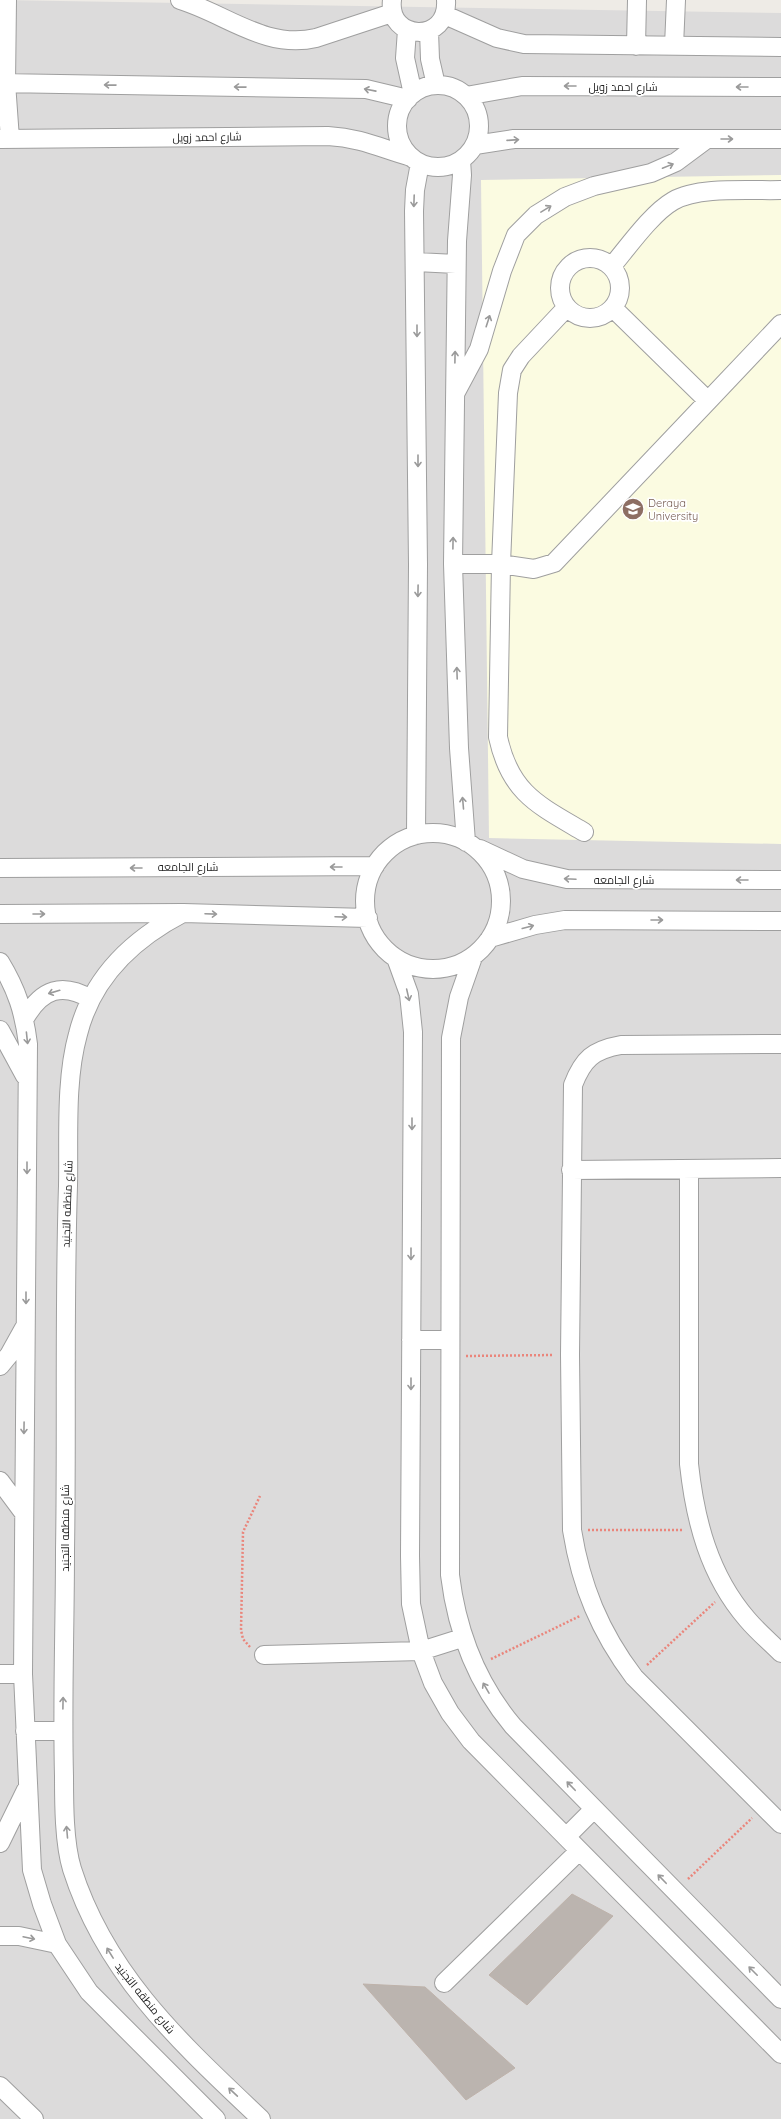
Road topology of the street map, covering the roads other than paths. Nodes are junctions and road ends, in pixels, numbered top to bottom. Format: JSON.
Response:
{"nodes":[{"id":1,"x":7,"y":0,"type":"edge"},
{"id":2,"x":180,"y":0,"type":"edge"},
{"id":3,"x":637,"y":0,"type":"edge"},
{"id":4,"x":676,"y":0,"type":"edge"},
{"id":5,"x":392,"y":6,"type":"edge"},
{"id":6,"x":446,"y":8,"type":"edge"},
{"id":7,"x":407,"y":30,"type":"junction"},
{"id":8,"x":429,"y":31,"type":"junction"},
{"id":9,"x":636,"y":46,"type":"junction"},
{"id":10,"x":674,"y":46,"type":"junction"},
{"id":11,"x":781,"y":47,"type":"edge"},
{"id":12,"x":3,"y":83,"type":"edge"},
{"id":13,"x":436,"y":85,"type":"junction"},
{"id":14,"x":781,"y":87,"type":"edge"},
{"id":15,"x":466,"y":96,"type":"junction"},
{"id":16,"x":410,"y":97,"type":"junction"},
{"id":17,"x":5,"y":139,"type":"edge"},
{"id":18,"x":707,"y":139,"type":"junction"},
{"id":19,"x":781,"y":139,"type":"edge"},
{"id":20,"x":475,"y":145,"type":"junction"},
{"id":21,"x":415,"y":160,"type":"junction"},
{"id":22,"x":461,"y":160,"type":"junction"},
{"id":23,"x":781,"y":190,"type":"edge"},
{"id":24,"x":416,"y":262,"type":"junction"},
{"id":25,"x":456,"y":264,"type":"junction"},
{"id":26,"x":612,"y":266,"type":"junction"},
{"id":27,"x":567,"y":308,"type":"junction"},
{"id":28,"x":613,"y":308,"type":"junction"},
{"id":29,"x":781,"y":324,"type":"edge"},
{"id":30,"x":455,"y":394,"type":"junction"},
{"id":31,"x":708,"y":401,"type":"junction"},
{"id":32,"x":453,"y":564,"type":"junction"},
{"id":33,"x":501,"y":564,"type":"junction"},
{"id":34,"x":584,"y":832,"type":"dead end"},
{"id":35,"x":416,"y":836,"type":"junction"},
{"id":36,"x":470,"y":844,"type":"junction"},
{"id":37,"x":375,"y":866,"type":"junction"},
{"id":38,"x":0,"y":868,"type":"edge"},
{"id":39,"x":781,"y":880,"type":"edge"},
{"id":40,"x":183,"y":913,"type":"junction"},
{"id":41,"x":0,"y":914,"type":"edge"},
{"id":42,"x":368,"y":918,"type":"junction"},
{"id":43,"x":781,"y":921,"type":"edge"},
{"id":44,"x":490,"y":938,"type":"junction"},
{"id":45,"x":473,"y":957,"type":"junction"},
{"id":46,"x":396,"y":958,"type":"junction"},
{"id":47,"x":0,"y":962,"type":"edge"},
{"id":48,"x":91,"y":999,"type":"junction"},
{"id":49,"x":25,"y":1018,"type":"junction"},
{"id":50,"x":0,"y":1030,"type":"edge"},
{"id":51,"x":781,"y":1044,"type":"edge"},
{"id":52,"x":27,"y":1082,"type":"junction"},
{"id":53,"x":781,"y":1168,"type":"edge"},
{"id":54,"x":688,"y":1169,"type":"junction"},
{"id":55,"x":571,"y":1170,"type":"junction"},
{"id":56,"x":26,"y":1325,"type":"junction"},
{"id":57,"x":411,"y":1340,"type":"junction"},
{"id":58,"x":450,"y":1348,"type":"junction"},
{"id":59,"x":0,"y":1366,"type":"edge"},
{"id":60,"x":0,"y":1481,"type":"edge"},
{"id":61,"x":23,"y":1512,"type":"junction"},
{"id":62,"x":462,"y":1638,"type":"junction"},
{"id":63,"x":421,"y":1651,"type":"junction"},
{"id":64,"x":781,"y":1653,"type":"edge"},
{"id":65,"x":264,"y":1655,"type":"road end"},
{"id":66,"x":0,"y":1674,"type":"edge"},
{"id":67,"x":23,"y":1674,"type":"junction"},
{"id":68,"x":25,"y":1731,"type":"junction"},
{"id":69,"x":62,"y":1731,"type":"junction"},
{"id":70,"x":27,"y":1787,"type":"junction"},
{"id":71,"x":594,"y":1810,"type":"junction"},
{"id":72,"x":781,"y":1824,"type":"edge"},
{"id":73,"x":566,"y":1837,"type":"junction"},
{"id":74,"x":0,"y":1843,"type":"edge"},
{"id":75,"x":579,"y":1850,"type":"junction"},
{"id":76,"x":0,"y":1936,"type":"edge"},
{"id":77,"x":57,"y":1944,"type":"junction"},
{"id":78,"x":444,"y":1983,"type":"dead end"},
{"id":79,"x":781,"y":1999,"type":"edge"},
{"id":80,"x":781,"y":2054,"type":"edge"},
{"id":81,"x":0,"y":2086,"type":"edge"},
{"id":82,"x":34,"y":2119,"type":"edge"},
{"id":83,"x":216,"y":2119,"type":"edge"},
{"id":84,"x":261,"y":2119,"type":"edge"}],
"edges":[{"from":1,"to":12,"type":"street"},
{"from":2,"to":5,"type":"street"},
{"from":3,"to":9,"type":"street"},
{"from":4,"to":10,"type":"street"},
{"from":5,"to":7,"type":"street"},
{"from":6,"to":8,"type":"street"},
{"from":6,"to":9,"type":"street"},
{"from":7,"to":8,"type":"street"},
{"from":7,"to":16,"type":"street"},
{"from":8,"to":13,"type":"street"},
{"from":9,"to":10,"type":"street"},
{"from":10,"to":11,"type":"street"},
{"from":16,"to":12,"type":"street","one_way":true},
{"from":12,"to":17,"type":"street"},
{"from":13,"to":15,"type":"street"},
{"from":13,"to":16,"type":"street"},
{"from":14,"to":15,"type":"street","name":"شارع احمد زويل","one_way":true},
{"from":15,"to":20,"type":"street"},
{"from":16,"to":21,"type":"street"},
{"from":17,"to":21,"type":"street","name":"شارع احمد زويل"},
{"from":18,"to":19,"type":"street","one_way":true},
{"from":20,"to":18,"type":"street","one_way":true},
{"from":30,"to":18,"type":"street","one_way":true},
{"from":20,"to":22,"type":"street"},
{"from":21,"to":22,"type":"street"},
{"from":21,"to":24,"type":"street","one_way":true},
{"from":22,"to":25,"type":"street"},
{"from":23,"to":26,"type":"street"},
{"from":24,"to":25,"type":"street"},
{"from":24,"to":35,"type":"street","one_way":true},
{"from":30,"to":25,"type":"street","one_way":true},
{"from":26,"to":27,"type":"street"},
{"from":26,"to":28,"type":"street"},
{"from":27,"to":28,"type":"street"},
{"from":27,"to":33,"type":"street"},
{"from":28,"to":31,"type":"street"},
{"from":29,"to":31,"type":"street"},
{"from":32,"to":30,"type":"street","one_way":true},
{"from":31,"to":33,"type":"street"},
{"from":32,"to":33,"type":"street"},
{"from":36,"to":32,"type":"street","one_way":true},
{"from":33,"to":34,"type":"street"},
{"from":35,"to":36,"type":"street"},
{"from":35,"to":37,"type":"street"},
{"from":39,"to":36,"type":"street","name":"شارع الجامعه","one_way":true},
{"from":36,"to":44,"type":"street"},
{"from":37,"to":38,"type":"street","name":"شارع الجامعه","one_way":true},
{"from":37,"to":42,"type":"street"},
{"from":41,"to":40,"type":"street","one_way":true},
{"from":40,"to":42,"type":"street","one_way":true},
{"from":40,"to":48,"type":"street","name":"شارع منطقه التجنيد"},
{"from":42,"to":46,"type":"street"},
{"from":44,"to":43,"type":"street","one_way":true},
{"from":44,"to":45,"type":"street"},
{"from":45,"to":46,"type":"street"},
{"from":45,"to":58,"type":"street"},
{"from":46,"to":57,"type":"street","one_way":true},
{"from":47,"to":49,"type":"street"},
{"from":48,"to":49,"type":"street","one_way":true},
{"from":69,"to":48,"type":"street","name":"شارع منطقه التجنيد","one_way":true},
{"from":49,"to":52,"type":"street","one_way":true},
{"from":50,"to":52,"type":"street"},
{"from":51,"to":55,"type":"street"},
{"from":52,"to":56,"type":"street","one_way":true},
{"from":53,"to":54,"type":"street"},
{"from":54,"to":55,"type":"street"},
{"from":54,"to":64,"type":"street"},
{"from":55,"to":72,"type":"street"},
{"from":56,"to":59,"type":"street"},
{"from":56,"to":61,"type":"street","one_way":true},
{"from":57,"to":58,"type":"street"},
{"from":57,"to":63,"type":"street","one_way":true},
{"from":58,"to":62,"type":"street"},
{"from":60,"to":61,"type":"street"},
{"from":61,"to":67,"type":"street"},
{"from":62,"to":63,"type":"street"},
{"from":71,"to":62,"type":"street","one_way":true},
{"from":63,"to":65,"type":"street"},
{"from":63,"to":73,"type":"street"},
{"from":66,"to":67,"type":"street"},
{"from":67,"to":68,"type":"street"},
{"from":68,"to":69,"type":"street"},
{"from":68,"to":70,"type":"street"},
{"from":84,"to":69,"type":"street","name":"شارع منطقه التجنيد","one_way":true},
{"from":70,"to":74,"type":"street"},
{"from":70,"to":77,"type":"street"},
{"from":71,"to":73,"type":"street"},
{"from":79,"to":71,"type":"street","one_way":true},
{"from":73,"to":75,"type":"street"},
{"from":75,"to":78,"type":"street"},
{"from":75,"to":80,"type":"street"},
{"from":76,"to":77,"type":"street","one_way":true},
{"from":77,"to":83,"type":"street"},
{"from":81,"to":82,"type":"street"}]}
